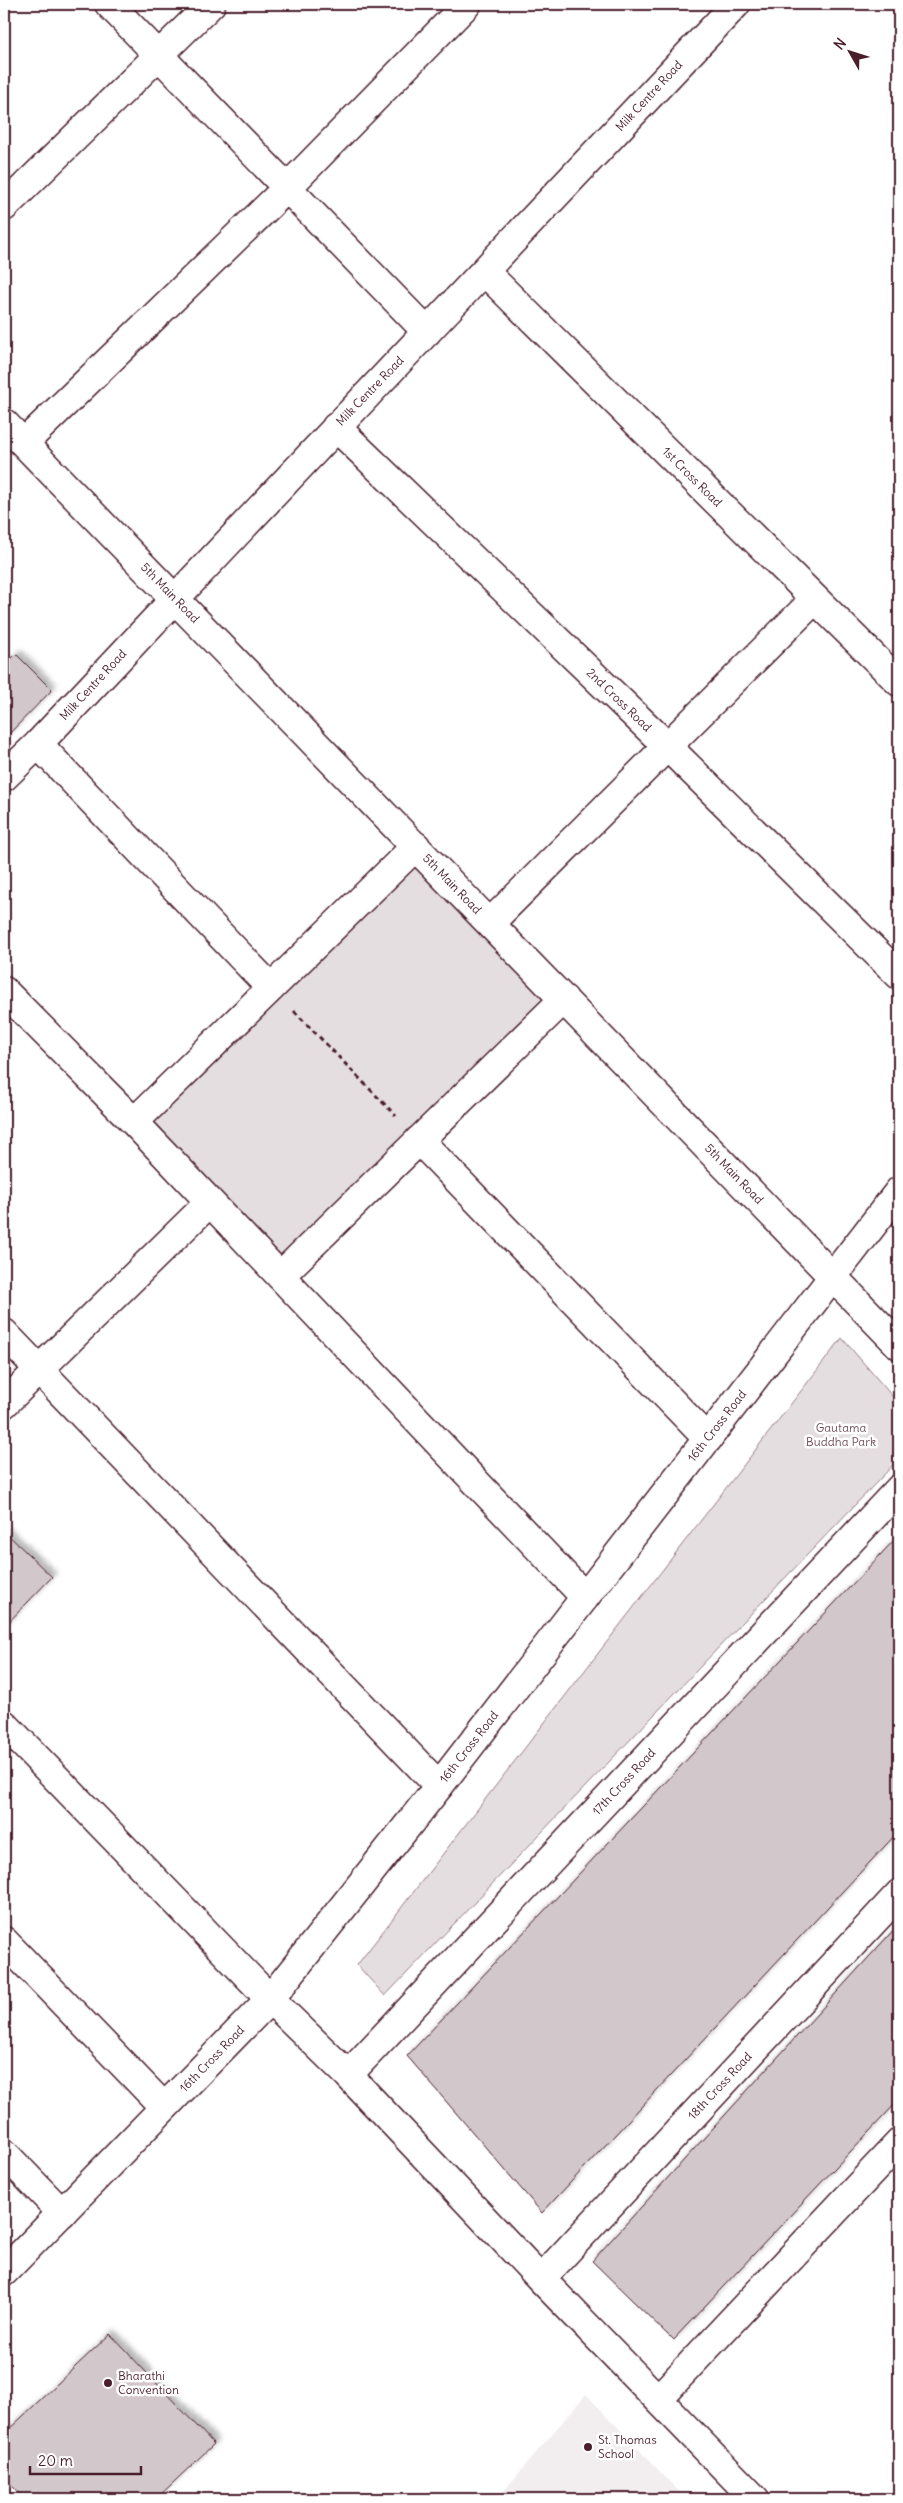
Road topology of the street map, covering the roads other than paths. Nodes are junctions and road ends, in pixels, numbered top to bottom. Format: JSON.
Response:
{"nodes":[{"id":1,"x":108,"y":4,"type":"edge"},
{"id":2,"x":211,"y":4,"type":"edge"},
{"id":3,"x":467,"y":4,"type":"edge"},
{"id":4,"x":736,"y":4,"type":"edge"},
{"id":5,"x":159,"y":56,"type":"junction"},
{"id":6,"x":287,"y":188,"type":"junction"},
{"id":7,"x":4,"y":207,"type":"edge"},
{"id":8,"x":484,"y":271,"type":"junction"},
{"id":9,"x":426,"y":332,"type":"junction"},
{"id":10,"x":4,"y":423,"type":"edge"},
{"id":11,"x":336,"y":427,"type":"junction"},
{"id":12,"x":24,"y":444,"type":"junction"},
{"id":13,"x":175,"y":598,"type":"junction"},
{"id":14,"x":815,"y":599,"type":"junction"},
{"id":15,"x":899,"y":682,"type":"edge"},
{"id":16,"x":38,"y":744,"type":"junction"},
{"id":17,"x":667,"y":746,"type":"junction"},
{"id":18,"x":4,"y":777,"type":"edge"},
{"id":19,"x":416,"y":846,"type":"junction"},
{"id":20,"x":490,"y":923,"type":"junction"},
{"id":21,"x":899,"y":975,"type":"edge"},
{"id":22,"x":271,"y":988,"type":"junction"},
{"id":23,"x":4,"y":991,"type":"edge"},
{"id":24,"x":564,"y":999,"type":"junction"},
{"id":25,"x":134,"y":1122,"type":"junction"},
{"id":26,"x":419,"y":1140,"type":"junction"},
{"id":27,"x":899,"y":1191,"type":"edge"},
{"id":28,"x":210,"y":1202,"type":"junction"},
{"id":29,"x":280,"y":1276,"type":"junction"},
{"id":30,"x":833,"y":1276,"type":"junction"},
{"id":31,"x":4,"y":1333,"type":"edge"},
{"id":32,"x":899,"y":1345,"type":"edge"},
{"id":33,"x":39,"y":1371,"type":"junction"},
{"id":34,"x":4,"y":1404,"type":"edge"},
{"id":35,"x":708,"y":1439,"type":"junction"},
{"id":36,"x":899,"y":1489,"type":"edge"},
{"id":37,"x":585,"y":1597,"type":"junction"},
{"id":38,"x":4,"y":1724,"type":"edge"},
{"id":39,"x":439,"y":1786,"type":"junction"},
{"id":40,"x":899,"y":1894,"type":"edge"},
{"id":41,"x":4,"y":1941,"type":"edge"},
{"id":42,"x":270,"y":1999,"type":"junction"},
{"id":43,"x":348,"y":2075,"type":"junction"},
{"id":44,"x":164,"y":2107,"type":"junction"},
{"id":45,"x":899,"y":2143,"type":"edge"},
{"id":46,"x":4,"y":2153,"type":"edge"},
{"id":47,"x":62,"y":2213,"type":"junction"},
{"id":48,"x":4,"y":2272,"type":"edge"},
{"id":49,"x":541,"y":2279,"type":"junction"},
{"id":50,"x":658,"y":2399,"type":"junction"},
{"id":51,"x":755,"y":2499,"type":"edge"}],
"edges":[{"from":1,"to":5,"type":"street"},
{"from":2,"to":5,"type":"street"},
{"from":3,"to":6,"type":"street"},
{"from":4,"to":8,"type":"street","name":"Milk Centre Road"},
{"from":5,"to":6,"type":"street"},
{"from":5,"to":7,"type":"street"},
{"from":6,"to":9,"type":"street"},
{"from":6,"to":12,"type":"street"},
{"from":8,"to":9,"type":"street","name":"Milk Centre Road"},
{"from":8,"to":14,"type":"street","name":"1st Cross Road"},
{"from":9,"to":11,"type":"street","name":"Milk Centre Road"},
{"from":10,"to":12,"type":"street","name":"5th Main Road"},
{"from":11,"to":13,"type":"street","name":"Milk Centre Road"},
{"from":11,"to":17,"type":"street","name":"2nd Cross Road"},
{"from":12,"to":13,"type":"street","name":"5th Main Road"},
{"from":13,"to":16,"type":"street","name":"Milk Centre Road"},
{"from":13,"to":19,"type":"street","name":"5th Main Road"},
{"from":14,"to":15,"type":"street","name":"1st Cross Road"},
{"from":14,"to":17,"type":"street"},
{"from":16,"to":18,"type":"street","name":"Milk Centre Road"},
{"from":16,"to":22,"type":"street"},
{"from":17,"to":20,"type":"street"},
{"from":17,"to":21,"type":"street","name":"2nd Cross Road"},
{"from":19,"to":20,"type":"street","name":"5th Main Road"},
{"from":19,"to":22,"type":"street"},
{"from":20,"to":24,"type":"street","name":"5th Main Road"},
{"from":22,"to":25,"type":"street"},
{"from":23,"to":25,"type":"street"},
{"from":24,"to":26,"type":"street"},
{"from":24,"to":30,"type":"street","name":"5th Main Road"},
{"from":25,"to":28,"type":"street"},
{"from":26,"to":29,"type":"street"},
{"from":26,"to":35,"type":"street"},
{"from":27,"to":30,"type":"street","name":"16th Cross Road"},
{"from":28,"to":29,"type":"street"},
{"from":28,"to":33,"type":"street"},
{"from":29,"to":37,"type":"street"},
{"from":30,"to":32,"type":"street","name":"5th Main Road"},
{"from":30,"to":35,"type":"street","name":"16th Cross Road"},
{"from":31,"to":33,"type":"street"},
{"from":33,"to":34,"type":"street"},
{"from":33,"to":39,"type":"street"},
{"from":35,"to":37,"type":"street","name":"16th Cross Road"},
{"from":36,"to":43,"type":"street","name":"17th Cross Road"},
{"from":37,"to":39,"type":"street","name":"16th Cross Road"},
{"from":38,"to":42,"type":"street"},
{"from":39,"to":42,"type":"street","name":"16th Cross Road"},
{"from":40,"to":49,"type":"street","name":"18th Cross Road"},
{"from":41,"to":44,"type":"street"},
{"from":42,"to":43,"type":"street"},
{"from":42,"to":44,"type":"street","name":"16th Cross Road"},
{"from":43,"to":49,"type":"street"},
{"from":44,"to":47,"type":"street","name":"16th Cross Road"},
{"from":45,"to":50,"type":"street"},
{"from":46,"to":47,"type":"street"},
{"from":47,"to":48,"type":"street","name":"16th Cross Road"},
{"from":49,"to":50,"type":"street"},
{"from":50,"to":51,"type":"street"}]}
